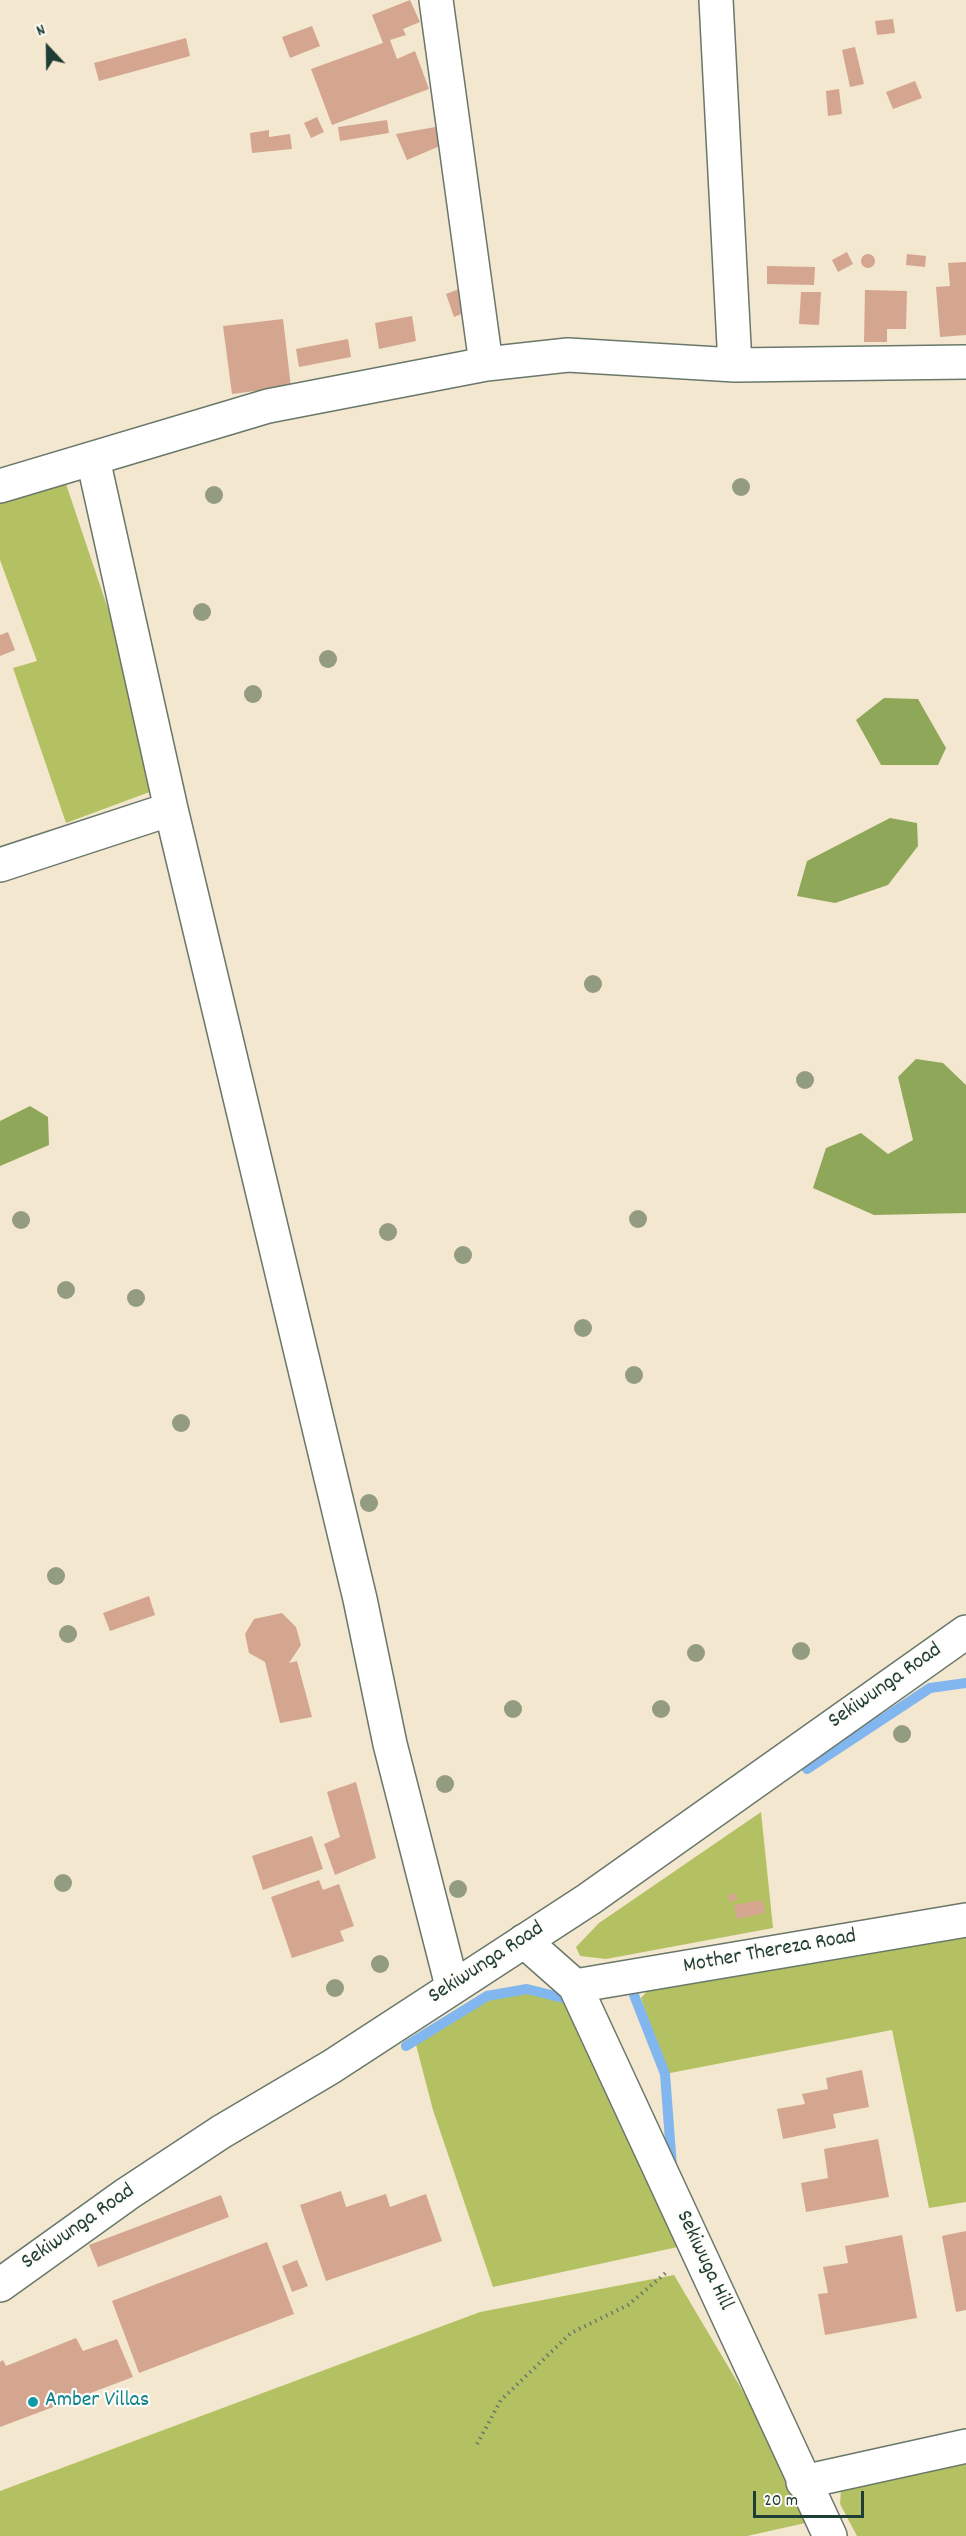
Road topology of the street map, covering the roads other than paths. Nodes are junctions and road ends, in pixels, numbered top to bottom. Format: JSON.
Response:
{"nodes":[{"id":1,"x":436,"y":0,"type":"edge"},
{"id":2,"x":716,"y":0,"type":"edge"},
{"id":3,"x":966,"y":362,"type":"edge"},
{"id":4,"x":486,"y":364,"type":"junction"},
{"id":5,"x":735,"y":365,"type":"junction"},
{"id":6,"x":93,"y":459,"type":"junction"},
{"id":7,"x":0,"y":486,"type":"edge"},
{"id":8,"x":171,"y":808,"type":"junction"},
{"id":9,"x":0,"y":865,"type":"edge"},
{"id":10,"x":966,"y":1632,"type":"edge"},
{"id":11,"x":966,"y":1920,"type":"edge"},
{"id":12,"x":524,"y":1941,"type":"junction"},
{"id":13,"x":453,"y":1986,"type":"junction"},
{"id":14,"x":575,"y":1986,"type":"junction"},
{"id":15,"x":0,"y":2285,"type":"edge"},
{"id":16,"x":966,"y":2446,"type":"edge"},
{"id":17,"x":803,"y":2482,"type":"junction"},
{"id":18,"x":830,"y":2536,"type":"edge"}],
"edges":[{"from":1,"to":4,"type":"street"},
{"from":2,"to":5,"type":"street"},
{"from":3,"to":5,"type":"street"},
{"from":4,"to":5,"type":"street"},
{"from":4,"to":6,"type":"street"},
{"from":6,"to":7,"type":"street"},
{"from":6,"to":8,"type":"street"},
{"from":8,"to":9,"type":"street"},
{"from":8,"to":13,"type":"street"},
{"from":10,"to":12,"type":"street","name":"Sekiwunga Road"},
{"from":11,"to":14,"type":"street","name":"Mother Thereza Road"},
{"from":12,"to":13,"type":"street","name":"Sekiwunga Road"},
{"from":12,"to":14,"type":"street"},
{"from":13,"to":15,"type":"street","name":"Sekiwunga Road"},
{"from":14,"to":17,"type":"street","name":"Sekiwuga Hill"},
{"from":16,"to":17,"type":"street"},
{"from":17,"to":18,"type":"street","name":"Sekiwuga Hill"}]}
